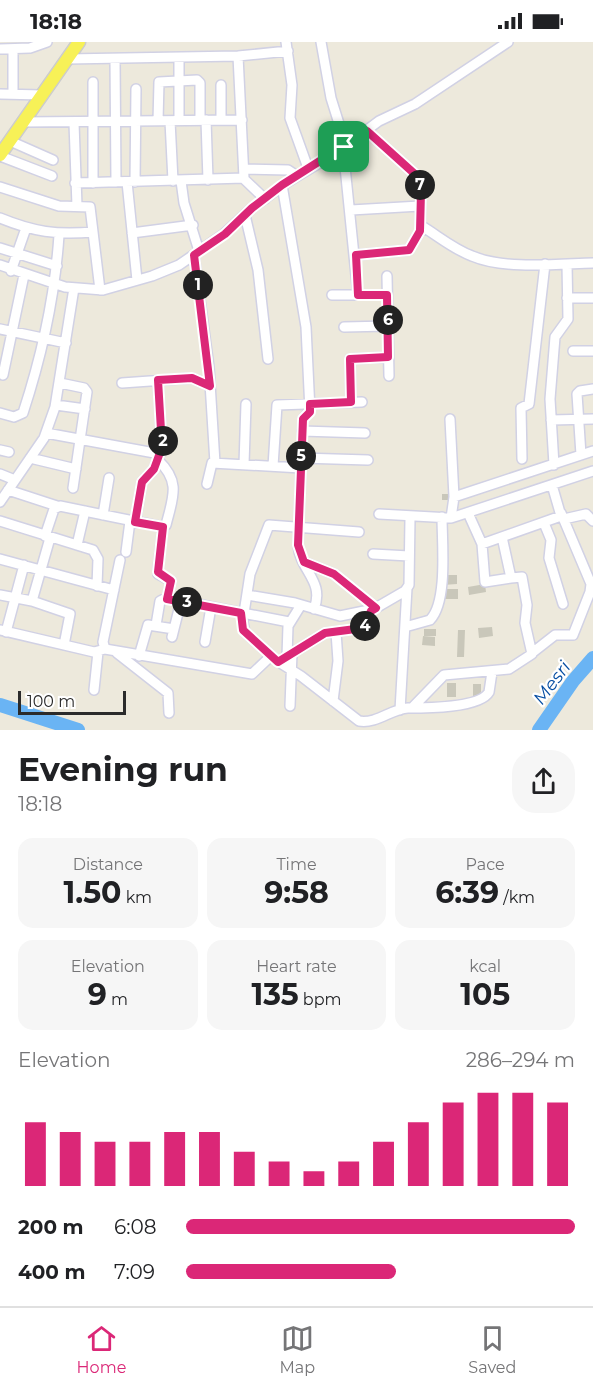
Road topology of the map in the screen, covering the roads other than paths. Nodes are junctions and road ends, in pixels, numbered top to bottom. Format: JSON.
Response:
{"nodes":[{"id":1,"x":47,"y":42,"type":"edge"},
{"id":2,"x":263,"y":42,"type":"edge"},
{"id":3,"x":321,"y":42,"type":"edge"},
{"id":4,"x":508,"y":42,"type":"edge"},
{"id":5,"x":74,"y":43,"type":"edge"},
{"id":6,"x":287,"y":47,"type":"edge"},
{"id":7,"x":0,"y":49,"type":"edge"},
{"id":8,"x":13,"y":49,"type":"junction"},
{"id":9,"x":262,"y":54,"type":"junction"},
{"id":10,"x":238,"y":56,"type":"junction"},
{"id":11,"x":179,"y":58,"type":"junction"},
{"id":12,"x":115,"y":59,"type":"junction"},
{"id":13,"x":67,"y":60,"type":"junction"},
{"id":14,"x":179,"y":81,"type":"junction"},
{"id":15,"x":93,"y":82,"type":"dead end"},
{"id":16,"x":221,"y":85,"type":"dead end"},
{"id":17,"x":136,"y":89,"type":"dead end"},
{"id":18,"x":0,"y":94,"type":"edge"},
{"id":19,"x":13,"y":94,"type":"junction"},
{"id":20,"x":42,"y":95,"type":"junction"},
{"id":21,"x":203,"y":120,"type":"junction"},
{"id":22,"x":221,"y":120,"type":"junction"},
{"id":23,"x":242,"y":120,"type":"junction"},
{"id":24,"x":116,"y":121,"type":"junction"},
{"id":25,"x":136,"y":121,"type":"junction"},
{"id":26,"x":158,"y":121,"type":"junction"},
{"id":27,"x":175,"y":121,"type":"junction"},
{"id":28,"x":23,"y":122,"type":"junction"},
{"id":29,"x":74,"y":123,"type":"junction"},
{"id":30,"x":93,"y":123,"type":"junction"},
{"id":31,"x":367,"y":131,"type":"junction"},
{"id":32,"x":10,"y":141,"type":"junction"},
{"id":33,"x":345,"y":146,"type":"junction"},
{"id":34,"x":0,"y":154,"type":"edge"},
{"id":35,"x":53,"y":160,"type":"dead end"},
{"id":36,"x":308,"y":168,"type":"junction"},
{"id":37,"x":245,"y":174,"type":"junction"},
{"id":38,"x":52,"y":176,"type":"dead end"},
{"id":39,"x":297,"y":176,"type":"junction"},
{"id":40,"x":208,"y":180,"type":"junction"},
{"id":41,"x":177,"y":181,"type":"junction"},
{"id":42,"x":116,"y":182,"type":"junction"},
{"id":43,"x":131,"y":182,"type":"junction"},
{"id":44,"x":75,"y":183,"type":"junction"},
{"id":45,"x":93,"y":183,"type":"junction"},
{"id":46,"x":282,"y":185,"type":"junction"},
{"id":47,"x":0,"y":187,"type":"edge"},
{"id":48,"x":265,"y":199,"type":"junction"},
{"id":49,"x":77,"y":206,"type":"junction"},
{"id":50,"x":420,"y":206,"type":"junction"},
{"id":51,"x":351,"y":210,"type":"junction"},
{"id":52,"x":245,"y":215,"type":"junction"},
{"id":53,"x":0,"y":218,"type":"edge"},
{"id":54,"x":193,"y":225,"type":"junction"},
{"id":55,"x":420,"y":225,"type":"junction"},
{"id":56,"x":26,"y":228,"type":"junction"},
{"id":57,"x":93,"y":232,"type":"junction"},
{"id":58,"x":132,"y":233,"type":"junction"},
{"id":59,"x":59,"y":235,"type":"junction"},
{"id":60,"x":0,"y":248,"type":"edge"},
{"id":61,"x":196,"y":253,"type":"junction"},
{"id":62,"x":18,"y":254,"type":"junction"},
{"id":63,"x":356,"y":255,"type":"junction"},
{"id":64,"x":593,"y":263,"type":"edge"},
{"id":65,"x":545,"y":264,"type":"junction"},
{"id":66,"x":567,"y":264,"type":"junction"},
{"id":67,"x":0,"y":265,"type":"edge"},
{"id":68,"x":57,"y":266,"type":"junction"},
{"id":69,"x":11,"y":271,"type":"junction"},
{"id":70,"x":24,"y":275,"type":"junction"},
{"id":71,"x":387,"y":276,"type":"dead end"},
{"id":72,"x":138,"y":280,"type":"junction"},
{"id":73,"x":56,"y":283,"type":"junction"},
{"id":74,"x":74,"y":288,"type":"junction"},
{"id":75,"x":100,"y":290,"type":"junction"},
{"id":76,"x":332,"y":295,"type":"dead end"},
{"id":77,"x":358,"y":295,"type":"junction"},
{"id":78,"x":387,"y":295,"type":"junction"},
{"id":79,"x":567,"y":298,"type":"junction"},
{"id":80,"x":593,"y":298,"type":"edge"},
{"id":81,"x":388,"y":326,"type":"junction"},
{"id":82,"x":344,"y":327,"type":"dead end"},
{"id":83,"x":0,"y":329,"type":"edge"},
{"id":84,"x":12,"y":332,"type":"junction"},
{"id":85,"x":44,"y":339,"type":"junction"},
{"id":86,"x":66,"y":343,"type":"junction"},
{"id":87,"x":573,"y":351,"type":"dead end"},
{"id":88,"x":593,"y":351,"type":"edge"},
{"id":89,"x":388,"y":357,"type":"junction"},
{"id":90,"x":268,"y":359,"type":"dead end"},
{"id":91,"x":3,"y":375,"type":"dead end"},
{"id":92,"x":389,"y":376,"type":"dead end"},
{"id":93,"x":158,"y":380,"type":"junction"},
{"id":94,"x":60,"y":383,"type":"junction"},
{"id":95,"x":122,"y":383,"type":"dead end"},
{"id":96,"x":210,"y":386,"type":"junction"},
{"id":97,"x":593,"y":390,"type":"edge"},
{"id":98,"x":351,"y":402,"type":"junction"},
{"id":99,"x":362,"y":402,"type":"dead end"},
{"id":100,"x":246,"y":404,"type":"dead end"},
{"id":101,"x":310,"y":404,"type":"junction"},
{"id":102,"x":56,"y":405,"type":"junction"},
{"id":103,"x":86,"y":409,"type":"junction"},
{"id":104,"x":0,"y":413,"type":"edge"},
{"id":105,"x":450,"y":419,"type":"dead end"},
{"id":106,"x":578,"y":419,"type":"junction"},
{"id":107,"x":593,"y":419,"type":"edge"},
{"id":108,"x":551,"y":420,"type":"junction"},
{"id":109,"x":302,"y":431,"type":"junction"},
{"id":110,"x":46,"y":433,"type":"junction"},
{"id":111,"x":365,"y":433,"type":"dead end"},
{"id":112,"x":81,"y":440,"type":"junction"},
{"id":113,"x":593,"y":451,"type":"edge"},
{"id":114,"x":581,"y":455,"type":"junction"},
{"id":115,"x":159,"y":457,"type":"junction"},
{"id":116,"x":30,"y":458,"type":"junction"},
{"id":117,"x":522,"y":459,"type":"dead end"},
{"id":118,"x":368,"y":460,"type":"dead end"},
{"id":119,"x":215,"y":463,"type":"junction"},
{"id":120,"x":301,"y":463,"type":"junction"},
{"id":121,"x":244,"y":464,"type":"junction"},
{"id":122,"x":554,"y":465,"type":"junction"},
{"id":123,"x":273,"y":466,"type":"junction"},
{"id":124,"x":76,"y":470,"type":"junction"},
{"id":125,"x":593,"y":471,"type":"edge"},
{"id":126,"x":0,"y":474,"type":"edge"},
{"id":127,"x":108,"y":478,"type":"dead end"},
{"id":128,"x":15,"y":480,"type":"junction"},
{"id":129,"x":207,"y":483,"type":"dead end"},
{"id":130,"x":552,"y":485,"type":"junction"},
{"id":131,"x":73,"y":488,"type":"dead end"},
{"id":132,"x":8,"y":490,"type":"junction"},
{"id":133,"x":454,"y":497,"type":"junction"},
{"id":134,"x":0,"y":502,"type":"edge"},
{"id":135,"x":57,"y":506,"type":"junction"},
{"id":136,"x":86,"y":511,"type":"junction"},
{"id":137,"x":468,"y":513,"type":"junction"},
{"id":138,"x":379,"y":514,"type":"dead end"},
{"id":139,"x":103,"y":515,"type":"junction"},
{"id":140,"x":591,"y":515,"type":"edge"},
{"id":141,"x":563,"y":516,"type":"junction"},
{"id":142,"x":410,"y":518,"type":"junction"},
{"id":143,"x":447,"y":518,"type":"junction"},
{"id":144,"x":0,"y":522,"type":"edge"},
{"id":145,"x":133,"y":522,"type":"junction"},
{"id":146,"x":544,"y":523,"type":"junction"},
{"id":147,"x":299,"y":526,"type":"junction"},
{"id":148,"x":163,"y":527,"type":"junction"},
{"id":149,"x":359,"y":532,"type":"dead end"},
{"id":150,"x":48,"y":537,"type":"junction"},
{"id":151,"x":501,"y":537,"type":"junction"},
{"id":152,"x":482,"y":544,"type":"junction"},
{"id":153,"x":77,"y":545,"type":"junction"},
{"id":154,"x":126,"y":552,"type":"dead end"},
{"id":155,"x":373,"y":554,"type":"dead end"},
{"id":156,"x":409,"y":556,"type":"junction"},
{"id":157,"x":0,"y":559,"type":"edge"},
{"id":158,"x":120,"y":560,"type":"dead end"},
{"id":159,"x":304,"y":562,"type":"junction"},
{"id":160,"x":24,"y":565,"type":"junction"},
{"id":161,"x":41,"y":570,"type":"junction"},
{"id":162,"x":511,"y":578,"type":"junction"},
{"id":163,"x":97,"y":586,"type":"junction"},
{"id":164,"x":407,"y":588,"type":"junction"},
{"id":165,"x":114,"y":590,"type":"junction"},
{"id":166,"x":0,"y":595,"type":"edge"},
{"id":167,"x":247,"y":595,"type":"junction"},
{"id":168,"x":15,"y":598,"type":"junction"},
{"id":169,"x":167,"y":599,"type":"junction"},
{"id":170,"x":32,"y":601,"type":"junction"},
{"id":171,"x":181,"y":601,"type":"junction"},
{"id":172,"x":563,"y":604,"type":"dead end"},
{"id":173,"x":301,"y":605,"type":"junction"},
{"id":174,"x":211,"y":607,"type":"junction"},
{"id":175,"x":314,"y":609,"type":"junction"},
{"id":176,"x":373,"y":609,"type":"junction"},
{"id":177,"x":243,"y":613,"type":"junction"},
{"id":178,"x":289,"y":622,"type":"junction"},
{"id":179,"x":156,"y":626,"type":"junction"},
{"id":180,"x":405,"y":627,"type":"junction"},
{"id":181,"x":3,"y":631,"type":"edge"},
{"id":182,"x":336,"y":632,"type":"junction"},
{"id":183,"x":205,"y":642,"type":"dead end"},
{"id":184,"x":64,"y":645,"type":"junction"},
{"id":185,"x":101,"y":650,"type":"junction"},
{"id":186,"x":117,"y":653,"type":"junction"},
{"id":187,"x":532,"y":653,"type":"junction"},
{"id":188,"x":290,"y":654,"type":"junction"},
{"id":189,"x":139,"y":656,"type":"junction"},
{"id":190,"x":274,"y":659,"type":"junction"},
{"id":191,"x":292,"y":670,"type":"junction"},
{"id":192,"x":492,"y":672,"type":"junction"},
{"id":193,"x":94,"y":690,"type":"dead end"},
{"id":194,"x":333,"y":701,"type":"junction"},
{"id":195,"x":290,"y":706,"type":"dead end"},
{"id":196,"x":412,"y":708,"type":"junction"},
{"id":197,"x":400,"y":710,"type":"junction"},
{"id":198,"x":169,"y":713,"type":"dead end"}],
"edges":[{"from":1,"to":8,"type":"street"},
{"from":2,"to":9,"type":"street"},
{"from":3,"to":33,"type":"street"},
{"from":4,"to":31,"type":"street"},
{"from":5,"to":13,"type":"main road"},
{"from":6,"to":9,"type":"street"},
{"from":6,"to":36,"type":"street"},
{"from":7,"to":8,"type":"street"},
{"from":8,"to":19,"type":"street"},
{"from":9,"to":10,"type":"street"},
{"from":10,"to":11,"type":"street"},
{"from":10,"to":23,"type":"street"},
{"from":11,"to":12,"type":"street"},
{"from":11,"to":14,"type":"street"},
{"from":12,"to":13,"type":"street"},
{"from":12,"to":24,"type":"street"},
{"from":13,"to":20,"type":"main road"},
{"from":14,"to":21,"type":"street"},
{"from":14,"to":26,"type":"street"},
{"from":14,"to":27,"type":"street"},
{"from":15,"to":30,"type":"street"},
{"from":16,"to":22,"type":"street"},
{"from":17,"to":25,"type":"street"},
{"from":18,"to":19,"type":"street"},
{"from":19,"to":20,"type":"street"},
{"from":20,"to":28,"type":"main road"},
{"from":21,"to":22,"type":"street"},
{"from":21,"to":27,"type":"street"},
{"from":21,"to":40,"type":"street"},
{"from":22,"to":23,"type":"street"},
{"from":23,"to":37,"type":"street"},
{"from":24,"to":25,"type":"street"},
{"from":24,"to":30,"type":"street"},
{"from":24,"to":42,"type":"street"},
{"from":25,"to":26,"type":"street"},
{"from":25,"to":43,"type":"street"},
{"from":26,"to":27,"type":"street"},
{"from":27,"to":41,"type":"street"},
{"from":28,"to":29,"type":"street"},
{"from":28,"to":32,"type":"main road"},
{"from":29,"to":30,"type":"street"},
{"from":29,"to":44,"type":"street"},
{"from":30,"to":45,"type":"street"},
{"from":31,"to":33,"type":"street"},
{"from":31,"to":50,"type":"street"},
{"from":32,"to":34,"type":"main road"},
{"from":32,"to":35,"type":"street"},
{"from":33,"to":36,"type":"street"},
{"from":33,"to":51,"type":"street"},
{"from":34,"to":38,"type":"street"},
{"from":36,"to":39,"type":"street"},
{"from":37,"to":39,"type":"street"},
{"from":37,"to":40,"type":"street"},
{"from":37,"to":48,"type":"street"},
{"from":39,"to":46,"type":"street"},
{"from":40,"to":41,"type":"street"},
{"from":41,"to":43,"type":"street"},
{"from":41,"to":54,"type":"street"},
{"from":42,"to":43,"type":"street"},
{"from":42,"to":45,"type":"street"},
{"from":43,"to":58,"type":"street"},
{"from":44,"to":45,"type":"street"},
{"from":44,"to":49,"type":"street"},
{"from":46,"to":48,"type":"street"},
{"from":46,"to":101,"type":"street"},
{"from":47,"to":49,"type":"street"},
{"from":48,"to":52,"type":"street"},
{"from":49,"to":57,"type":"street"},
{"from":50,"to":51,"type":"street"},
{"from":50,"to":55,"type":"street"},
{"from":51,"to":63,"type":"street"},
{"from":52,"to":61,"type":"street"},
{"from":52,"to":90,"type":"street"},
{"from":53,"to":56,"type":"street"},
{"from":54,"to":58,"type":"street"},
{"from":54,"to":61,"type":"street"},
{"from":55,"to":63,"type":"street"},
{"from":55,"to":65,"type":"street"},
{"from":56,"to":59,"type":"street"},
{"from":56,"to":62,"type":"street"},
{"from":57,"to":59,"type":"street"},
{"from":57,"to":75,"type":"street"},
{"from":58,"to":72,"type":"street"},
{"from":59,"to":68,"type":"street"},
{"from":60,"to":62,"type":"street"},
{"from":61,"to":72,"type":"street"},
{"from":61,"to":96,"type":"street"},
{"from":62,"to":68,"type":"street"},
{"from":62,"to":69,"type":"street"},
{"from":63,"to":77,"type":"street"},
{"from":64,"to":66,"type":"street"},
{"from":65,"to":66,"type":"street"},
{"from":65,"to":117,"type":"street"},
{"from":66,"to":79,"type":"street"},
{"from":67,"to":69,"type":"street"},
{"from":68,"to":73,"type":"street"},
{"from":69,"to":70,"type":"street"},
{"from":70,"to":73,"type":"street"},
{"from":70,"to":84,"type":"street"},
{"from":71,"to":78,"type":"street"},
{"from":72,"to":75,"type":"street"},
{"from":73,"to":74,"type":"street"},
{"from":73,"to":85,"type":"street"},
{"from":74,"to":75,"type":"street"},
{"from":74,"to":86,"type":"street"},
{"from":76,"to":77,"type":"street"},
{"from":77,"to":78,"type":"street"},
{"from":78,"to":81,"type":"street"},
{"from":79,"to":80,"type":"street"},
{"from":79,"to":108,"type":"street"},
{"from":81,"to":82,"type":"street"},
{"from":81,"to":89,"type":"street"},
{"from":83,"to":84,"type":"street"},
{"from":84,"to":85,"type":"street"},
{"from":84,"to":91,"type":"street"},
{"from":85,"to":86,"type":"street"},
{"from":85,"to":104,"type":"street"},
{"from":86,"to":94,"type":"street"},
{"from":87,"to":88,"type":"street"},
{"from":89,"to":92,"type":"street"},
{"from":89,"to":98,"type":"street"},
{"from":93,"to":95,"type":"street"},
{"from":93,"to":96,"type":"street"},
{"from":93,"to":115,"type":"street"},
{"from":94,"to":102,"type":"street"},
{"from":94,"to":103,"type":"street"},
{"from":96,"to":119,"type":"street"},
{"from":97,"to":106,"type":"street"},
{"from":98,"to":99,"type":"street"},
{"from":98,"to":101,"type":"street"},
{"from":100,"to":121,"type":"street"},
{"from":101,"to":109,"type":"street"},
{"from":101,"to":123,"type":"street"},
{"from":102,"to":103,"type":"street"},
{"from":102,"to":110,"type":"street"},
{"from":103,"to":112,"type":"street"},
{"from":105,"to":133,"type":"street"},
{"from":106,"to":107,"type":"street"},
{"from":106,"to":108,"type":"street"},
{"from":106,"to":114,"type":"street"},
{"from":108,"to":122,"type":"street"},
{"from":109,"to":111,"type":"street"},
{"from":109,"to":120,"type":"street"},
{"from":110,"to":112,"type":"street"},
{"from":110,"to":116,"type":"street"},
{"from":112,"to":115,"type":"street"},
{"from":112,"to":124,"type":"street"},
{"from":113,"to":114,"type":"street"},
{"from":114,"to":122,"type":"street"},
{"from":115,"to":145,"type":"street"},
{"from":115,"to":148,"type":"street"},
{"from":116,"to":124,"type":"street"},
{"from":116,"to":128,"type":"street"},
{"from":118,"to":120,"type":"street"},
{"from":119,"to":121,"type":"street"},
{"from":119,"to":129,"type":"street"},
{"from":120,"to":123,"type":"street"},
{"from":120,"to":147,"type":"street"},
{"from":121,"to":123,"type":"street"},
{"from":122,"to":133,"type":"street"},
{"from":124,"to":131,"type":"street"},
{"from":125,"to":130,"type":"street"},
{"from":126,"to":128,"type":"street"},
{"from":127,"to":139,"type":"street"},
{"from":128,"to":132,"type":"street"},
{"from":130,"to":137,"type":"street"},
{"from":130,"to":141,"type":"street"},
{"from":132,"to":134,"type":"street"},
{"from":132,"to":135,"type":"street"},
{"from":133,"to":143,"type":"street"},
{"from":135,"to":136,"type":"street"},
{"from":135,"to":150,"type":"street"},
{"from":136,"to":139,"type":"street"},
{"from":136,"to":153,"type":"street"},
{"from":137,"to":143,"type":"street"},
{"from":137,"to":152,"type":"street"},
{"from":138,"to":142,"type":"street"},
{"from":139,"to":145,"type":"street"},
{"from":140,"to":141,"type":"street"},
{"from":141,"to":146,"type":"street"},
{"from":141,"to":187,"type":"street"},
{"from":142,"to":143,"type":"street"},
{"from":142,"to":156,"type":"street"},
{"from":143,"to":180,"type":"street"},
{"from":144,"to":150,"type":"street"},
{"from":145,"to":148,"type":"street"},
{"from":145,"to":154,"type":"street"},
{"from":146,"to":151,"type":"street"},
{"from":146,"to":172,"type":"street"},
{"from":147,"to":149,"type":"street"},
{"from":147,"to":159,"type":"street"},
{"from":147,"to":167,"type":"street"},
{"from":148,"to":169,"type":"street"},
{"from":150,"to":153,"type":"street"},
{"from":150,"to":161,"type":"street"},
{"from":151,"to":152,"type":"street"},
{"from":151,"to":162,"type":"street"},
{"from":152,"to":162,"type":"street"},
{"from":153,"to":163,"type":"street"},
{"from":155,"to":156,"type":"street"},
{"from":156,"to":164,"type":"street"},
{"from":157,"to":160,"type":"street"},
{"from":158,"to":165,"type":"street"},
{"from":159,"to":175,"type":"street"},
{"from":159,"to":176,"type":"street"},
{"from":160,"to":161,"type":"street"},
{"from":160,"to":168,"type":"street"},
{"from":161,"to":163,"type":"street"},
{"from":161,"to":170,"type":"street"},
{"from":162,"to":187,"type":"street"},
{"from":163,"to":165,"type":"street"},
{"from":164,"to":176,"type":"street"},
{"from":164,"to":180,"type":"street"},
{"from":165,"to":185,"type":"street"},
{"from":166,"to":168,"type":"street"},
{"from":167,"to":173,"type":"street"},
{"from":167,"to":177,"type":"street"},
{"from":168,"to":170,"type":"street"},
{"from":168,"to":181,"type":"street"},
{"from":169,"to":171,"type":"street"},
{"from":169,"to":179,"type":"street"},
{"from":170,"to":184,"type":"street"},
{"from":171,"to":174,"type":"street"},
{"from":171,"to":179,"type":"street"},
{"from":173,"to":175,"type":"street"},
{"from":173,"to":178,"type":"street"},
{"from":174,"to":177,"type":"street"},
{"from":174,"to":183,"type":"street"},
{"from":175,"to":176,"type":"street"},
{"from":176,"to":182,"type":"street"},
{"from":177,"to":178,"type":"street"},
{"from":177,"to":190,"type":"street"},
{"from":178,"to":188,"type":"street"},
{"from":179,"to":189,"type":"street"},
{"from":180,"to":197,"type":"street"},
{"from":181,"to":184,"type":"street"},
{"from":182,"to":188,"type":"street"},
{"from":182,"to":194,"type":"street"},
{"from":184,"to":185,"type":"street"},
{"from":185,"to":186,"type":"street"},
{"from":185,"to":193,"type":"street"},
{"from":186,"to":189,"type":"street"},
{"from":186,"to":198,"type":"street"},
{"from":187,"to":192,"type":"street"},
{"from":188,"to":190,"type":"street"},
{"from":188,"to":191,"type":"street"},
{"from":189,"to":190,"type":"street"},
{"from":190,"to":191,"type":"street"},
{"from":191,"to":194,"type":"street"},
{"from":191,"to":195,"type":"street"},
{"from":192,"to":196,"type":"street"},
{"from":192,"to":196,"type":"street"},
{"from":194,"to":197,"type":"street"},
{"from":196,"to":197,"type":"street"}]}
